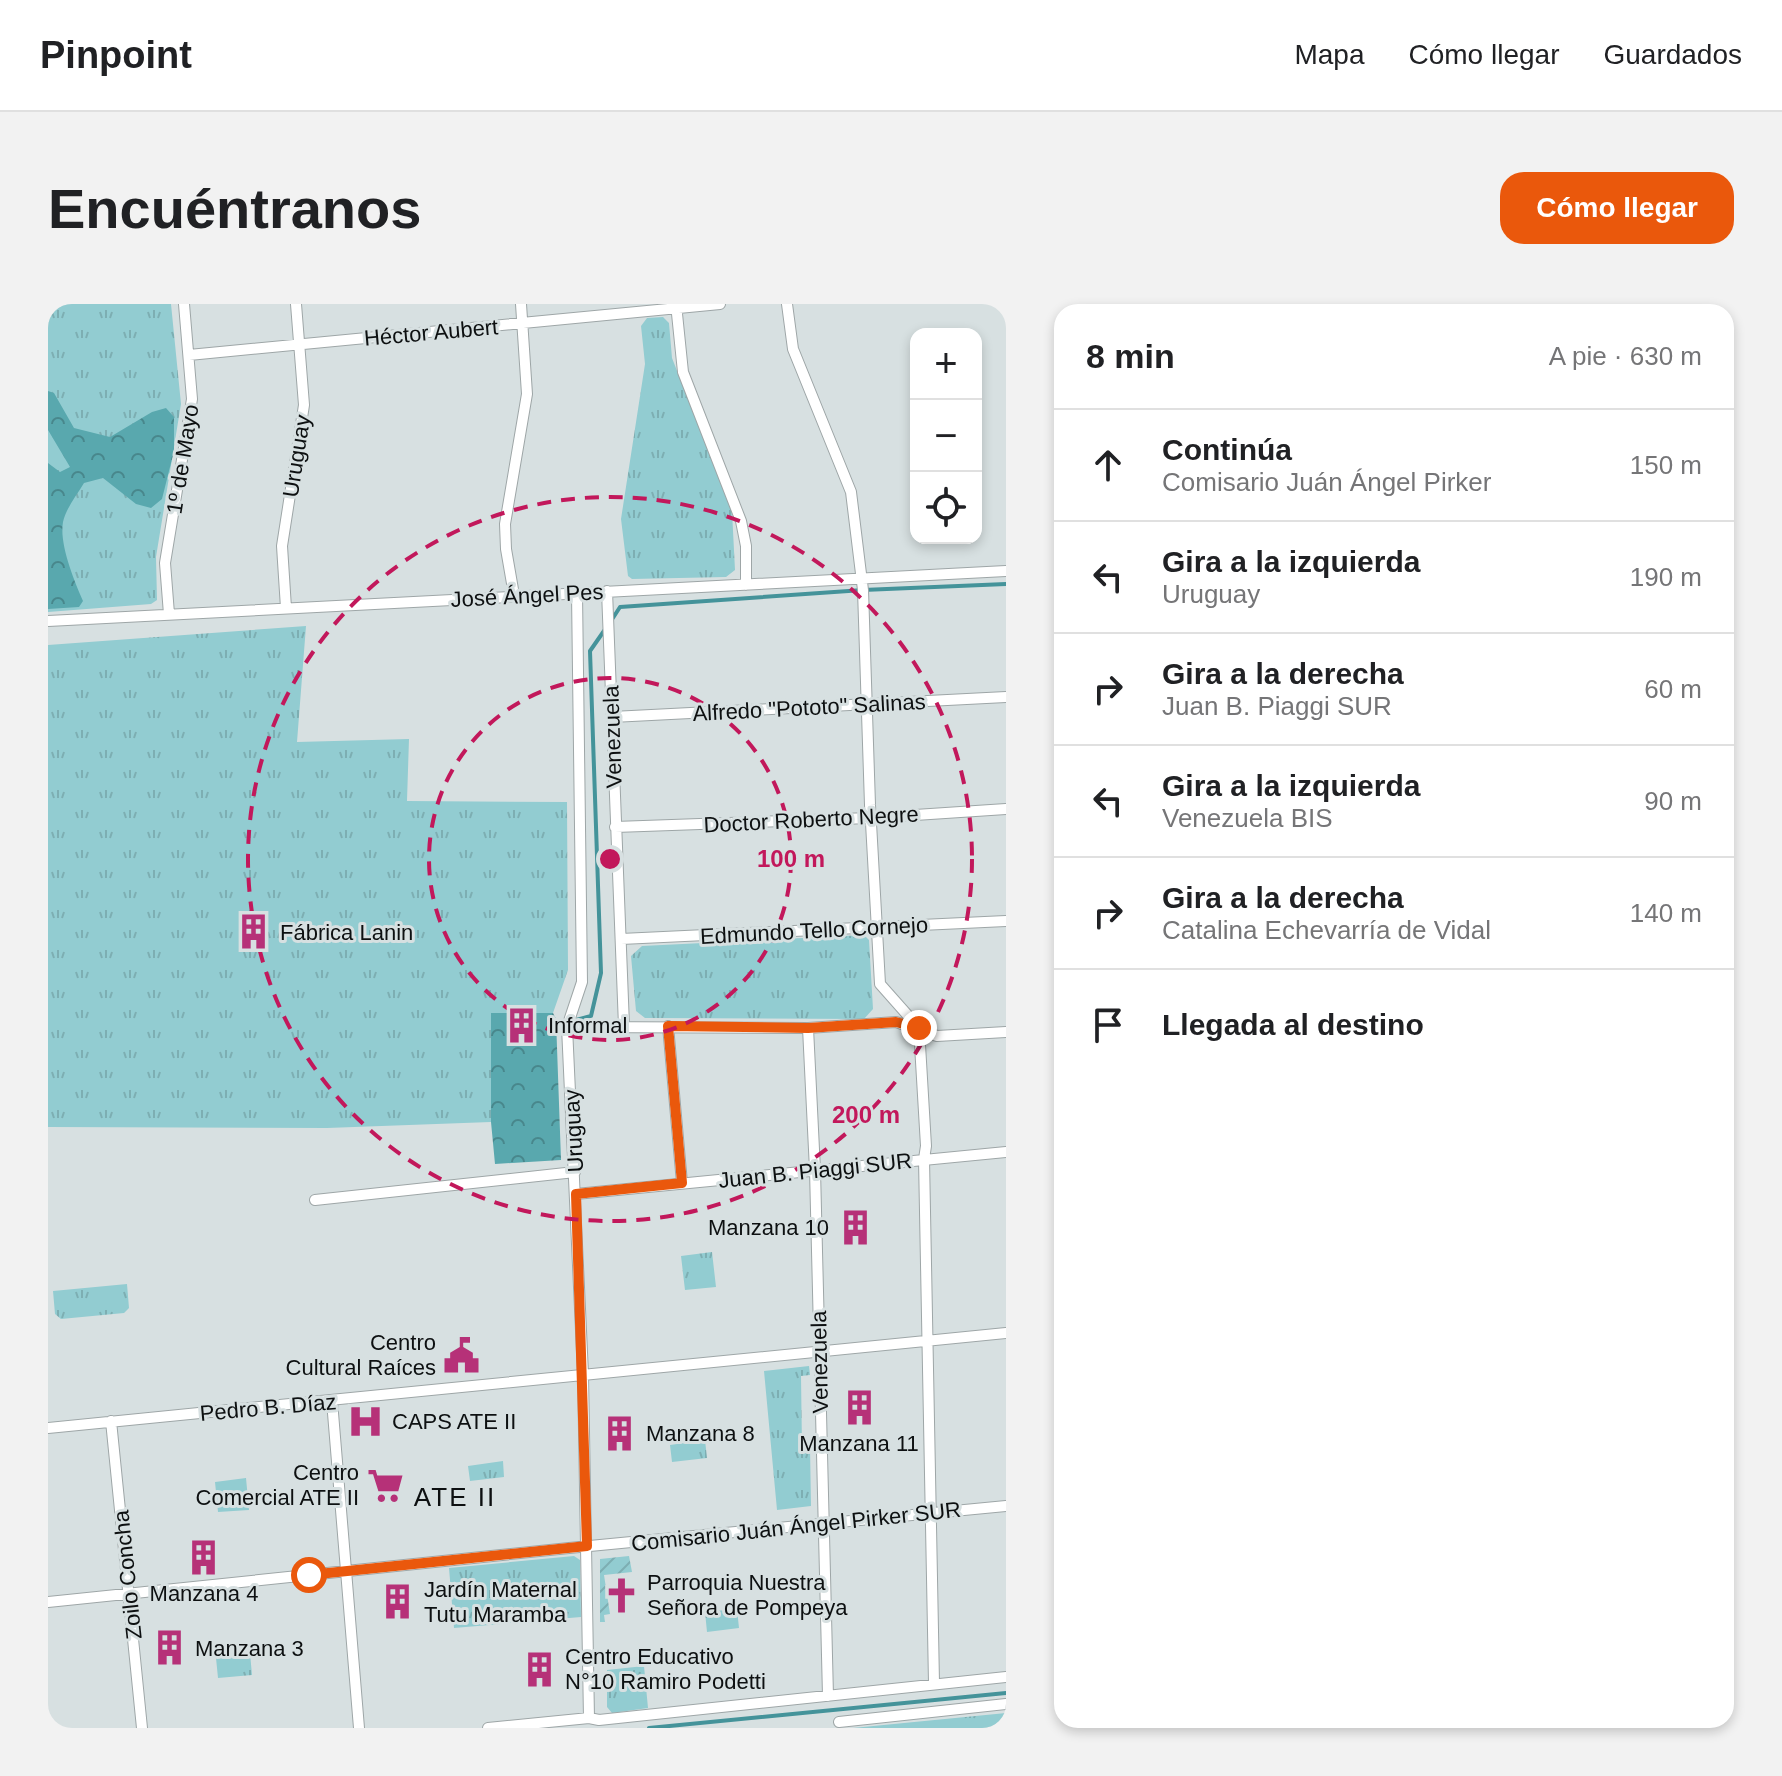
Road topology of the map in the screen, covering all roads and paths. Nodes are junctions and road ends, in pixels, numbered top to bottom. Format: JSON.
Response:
{"nodes":[{"id":1,"x":184,"y":304,"type":"edge"},
{"id":2,"x":296,"y":304,"type":"edge"},
{"id":3,"x":521,"y":304,"type":"edge"},
{"id":4,"x":720,"y":304,"type":"edge"},
{"id":5,"x":787,"y":304,"type":"edge"},
{"id":6,"x":676,"y":306,"type":"edge"},
{"id":7,"x":523,"y":323,"type":"junction"},
{"id":8,"x":299,"y":344,"type":"junction"},
{"id":9,"x":189,"y":355,"type":"junction"},
{"id":10,"x":1006,"y":571,"type":"edge"},
{"id":11,"x":860,"y":578,"type":"junction"},
{"id":12,"x":746,"y":585,"type":"junction"},
{"id":13,"x":607,"y":591,"type":"junction"},
{"id":14,"x":577,"y":593,"type":"junction"},
{"id":15,"x":514,"y":595,"type":"junction"},
{"id":16,"x":286,"y":608,"type":"junction"},
{"id":17,"x":169,"y":614,"type":"junction"},
{"id":18,"x":48,"y":621,"type":"edge"},
{"id":19,"x":1006,"y":697,"type":"edge"},
{"id":20,"x":865,"y":705,"type":"junction"},
{"id":21,"x":612,"y":717,"type":"junction"},
{"id":22,"x":1006,"y":809,"type":"edge"},
{"id":23,"x":870,"y":818,"type":"junction"},
{"id":24,"x":615,"y":827,"type":"junction"},
{"id":25,"x":1006,"y":921,"type":"edge"},
{"id":26,"x":875,"y":927,"type":"junction"},
{"id":27,"x":621,"y":939,"type":"junction"},
{"id":28,"x":624,"y":1026,"type":"junction"},
{"id":29,"x":668,"y":1026,"type":"junction"},
{"id":30,"x":567,"y":1027,"type":"junction"},
{"id":31,"x":808,"y":1028,"type":"junction"},
{"id":32,"x":919,"y":1028,"type":"junction"},
{"id":33,"x":1006,"y":1032,"type":"edge"},
{"id":34,"x":1006,"y":1152,"type":"edge"},
{"id":35,"x":924,"y":1159,"type":"junction"},
{"id":36,"x":815,"y":1170,"type":"junction"},
{"id":37,"x":575,"y":1172,"type":"junction"},
{"id":38,"x":682,"y":1183,"type":"junction"},
{"id":39,"x":576,"y":1194,"type":"junction"},
{"id":40,"x":315,"y":1200,"type":"dead end"},
{"id":41,"x":1006,"y":1333,"type":"edge"},
{"id":42,"x":929,"y":1340,"type":"junction"},
{"id":43,"x":819,"y":1353,"type":"junction"},
{"id":44,"x":583,"y":1374,"type":"junction"},
{"id":45,"x":332,"y":1401,"type":"junction"},
{"id":46,"x":111,"y":1421,"type":"junction"},
{"id":47,"x":48,"y":1428,"type":"edge"},
{"id":48,"x":1006,"y":1506,"type":"edge"},
{"id":49,"x":931,"y":1512,"type":"junction"},
{"id":50,"x":823,"y":1523,"type":"junction"},
{"id":51,"x":587,"y":1546,"type":"junction"},
{"id":52,"x":345,"y":1571,"type":"junction"},
{"id":53,"x":129,"y":1594,"type":"junction"},
{"id":54,"x":48,"y":1602,"type":"edge"},
{"id":55,"x":1006,"y":1677,"type":"edge"},
{"id":56,"x":934,"y":1683,"type":"junction"},
{"id":57,"x":828,"y":1696,"type":"junction"},
{"id":58,"x":1006,"y":1704,"type":"edge"},
{"id":59,"x":659,"y":1713,"type":"junction"},
{"id":60,"x":589,"y":1718,"type":"junction"},
{"id":61,"x":839,"y":1722,"type":"dead end"},
{"id":62,"x":142,"y":1728,"type":"edge"},
{"id":63,"x":359,"y":1728,"type":"edge"},
{"id":64,"x":488,"y":1728,"type":"edge"},
{"id":65,"x":660,"y":1728,"type":"edge"}],
"edges":[{"from":1,"to":9,"type":"street","name":"1º de Mayo"},
{"from":2,"to":8,"type":"street","name":"Uruguay"},
{"from":3,"to":7,"type":"street"},
{"from":4,"to":6,"type":"street","name":"Héctor Aubert"},
{"from":5,"to":11,"type":"street"},
{"from":6,"to":7,"type":"street","name":"Héctor Aubert"},
{"from":6,"to":12,"type":"street"},
{"from":7,"to":8,"type":"street","name":"Héctor Aubert"},
{"from":7,"to":15,"type":"street"},
{"from":8,"to":9,"type":"street","name":"Héctor Aubert"},
{"from":8,"to":16,"type":"street","name":"Uruguay"},
{"from":9,"to":17,"type":"street","name":"1º de Mayo"},
{"from":10,"to":11,"type":"street","name":"José Ángel Pes"},
{"from":11,"to":12,"type":"street","name":"José Ángel Pes"},
{"from":11,"to":20,"type":"street"},
{"from":12,"to":13,"type":"street","name":"José Ángel Pes"},
{"from":13,"to":14,"type":"street","name":"José Ángel Pes"},
{"from":13,"to":21,"type":"street","name":"Venezuela"},
{"from":14,"to":15,"type":"street","name":"José Ángel Pes"},
{"from":14,"to":30,"type":"street","name":"Uruguay"},
{"from":15,"to":16,"type":"street","name":"José Ángel Pes"},
{"from":16,"to":17,"type":"street","name":"José Ángel Pes"},
{"from":17,"to":18,"type":"street","name":"José Ángel Pes"},
{"from":19,"to":20,"type":"street","name":"Alfredo \"Pototo\" Salinas"},
{"from":20,"to":21,"type":"street","name":"Alfredo \"Pototo\" Salinas"},
{"from":20,"to":23,"type":"street"},
{"from":21,"to":24,"type":"street","name":"Venezuela"},
{"from":22,"to":23,"type":"street","name":"Doctor Roberto Negre"},
{"from":23,"to":24,"type":"street","name":"Doctor Roberto Negre"},
{"from":23,"to":26,"type":"street"},
{"from":24,"to":27,"type":"street","name":"Venezuela"},
{"from":25,"to":26,"type":"street","name":"Edmundo Tello Cornejo"},
{"from":26,"to":27,"type":"street","name":"Edmundo Tello Cornejo"},
{"from":26,"to":32,"type":"street"},
{"from":27,"to":28,"type":"street","name":"Venezuela"},
{"from":28,"to":29,"type":"street"},
{"from":28,"to":30,"type":"street"},
{"from":29,"to":31,"type":"street"},
{"from":29,"to":38,"type":"street"},
{"from":30,"to":37,"type":"street","name":"Uruguay"},
{"from":31,"to":32,"type":"street"},
{"from":31,"to":36,"type":"street","name":"Venezuela"},
{"from":32,"to":33,"type":"street"},
{"from":32,"to":35,"type":"street"},
{"from":34,"to":35,"type":"street","name":"Juan B. Piaggi SUR"},
{"from":35,"to":36,"type":"street","name":"Juan B. Piaggi SUR"},
{"from":35,"to":42,"type":"street"},
{"from":36,"to":38,"type":"street","name":"Juan B. Piaggi SUR"},
{"from":36,"to":43,"type":"street","name":"Venezuela"},
{"from":37,"to":39,"type":"street","name":"Uruguay"},
{"from":37,"to":40,"type":"street"},
{"from":38,"to":39,"type":"street","name":"Juan B. Piaggi SUR"},
{"from":39,"to":44,"type":"street","name":"Uruguay"},
{"from":41,"to":42,"type":"street","name":"Pedro B. Díaz"},
{"from":42,"to":43,"type":"street","name":"Pedro B. Díaz"},
{"from":42,"to":49,"type":"street"},
{"from":43,"to":44,"type":"street","name":"Pedro B. Díaz"},
{"from":43,"to":50,"type":"street","name":"Venezuela"},
{"from":44,"to":45,"type":"street","name":"Pedro B. Díaz"},
{"from":44,"to":51,"type":"street","name":"Uruguay"},
{"from":45,"to":46,"type":"street","name":"Pedro B. Díaz"},
{"from":45,"to":52,"type":"street"},
{"from":46,"to":47,"type":"street","name":"Pedro B. Díaz"},
{"from":46,"to":53,"type":"street","name":"Zoilo Concha"},
{"from":48,"to":49,"type":"street","name":"Comisario Juán Ángel Pirker SUR"},
{"from":49,"to":50,"type":"street","name":"Comisario Juán Ángel Pirker SUR"},
{"from":49,"to":56,"type":"street"},
{"from":50,"to":51,"type":"street","name":"Comisario Juán Ángel Pirker SUR"},
{"from":50,"to":57,"type":"street","name":"Venezuela"},
{"from":51,"to":52,"type":"street","name":"Comisario Juán Ángel Pirker SUR"},
{"from":51,"to":60,"type":"street","name":"Uruguay"},
{"from":52,"to":53,"type":"street","name":"Comisario Juán Ángel Pirker SUR"},
{"from":52,"to":63,"type":"street"},
{"from":53,"to":54,"type":"street","name":"Comisario Juán Ángel Pirker SUR"},
{"from":53,"to":62,"type":"street","name":"Zoilo Concha"},
{"from":55,"to":56,"type":"street"},
{"from":56,"to":57,"type":"street"},
{"from":57,"to":59,"type":"street"},
{"from":58,"to":61,"type":"street"},
{"from":59,"to":60,"type":"street"},
{"from":59,"to":65,"type":"street"},
{"from":60,"to":64,"type":"street"}]}
